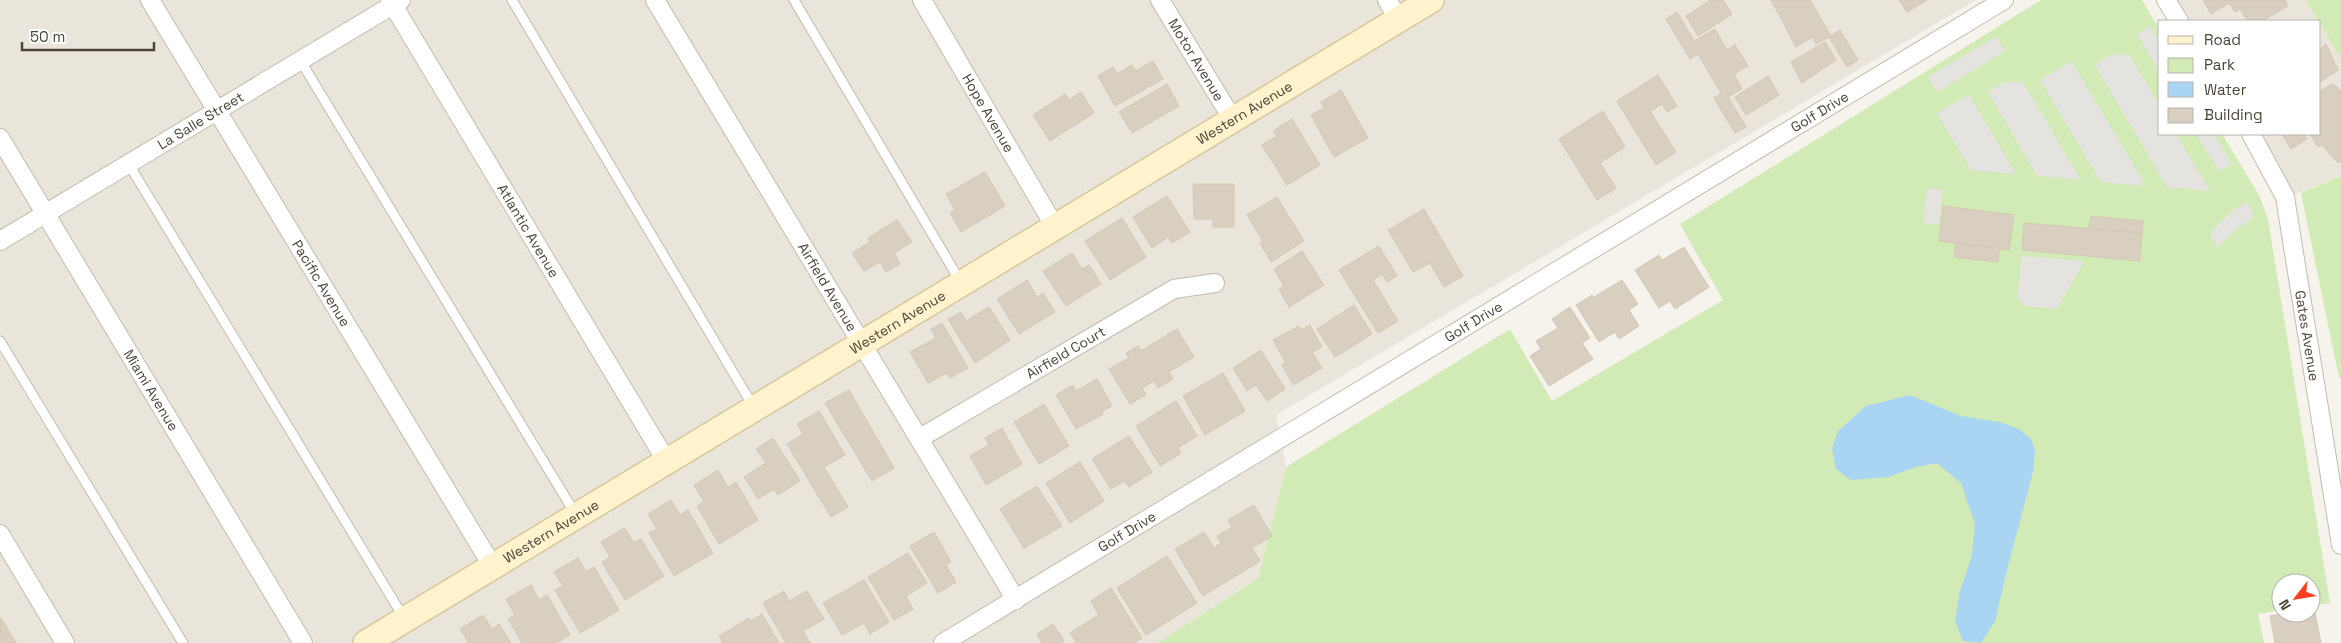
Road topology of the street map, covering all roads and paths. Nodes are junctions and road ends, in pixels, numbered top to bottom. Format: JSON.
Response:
{"nodes":[{"id":1,"x":150,"y":0,"type":"edge"},
{"id":2,"x":512,"y":0,"type":"edge"},
{"id":3,"x":655,"y":0,"type":"edge"},
{"id":4,"x":794,"y":0,"type":"edge"},
{"id":5,"x":922,"y":0,"type":"edge"},
{"id":6,"x":1160,"y":0,"type":"edge"},
{"id":7,"x":1431,"y":0,"type":"edge"},
{"id":8,"x":2004,"y":0,"type":"edge"},
{"id":9,"x":2166,"y":0,"type":"edge"},
{"id":10,"x":395,"y":2,"type":"edge"},
{"id":11,"x":1393,"y":10,"type":"edge"},
{"id":12,"x":2178,"y":20,"type":"edge"},
{"id":13,"x":300,"y":60,"type":"junction"},
{"id":14,"x":217,"y":109,"type":"junction"},
{"id":15,"x":1233,"y":120,"type":"junction"},
{"id":16,"x":2252,"y":135,"type":"edge"},
{"id":17,"x":0,"y":138,"type":"edge"},
{"id":18,"x":128,"y":163,"type":"junction"},
{"id":19,"x":45,"y":213,"type":"junction"},
{"id":20,"x":1055,"y":227,"type":"junction"},
{"id":21,"x":0,"y":240,"type":"edge"},
{"id":22,"x":1216,"y":283,"type":"dead end"},
{"id":23,"x":962,"y":284,"type":"junction"},
{"id":24,"x":0,"y":340,"type":"edge"},
{"id":25,"x":862,"y":344,"type":"junction"},
{"id":26,"x":755,"y":409,"type":"junction"},
{"id":27,"x":920,"y":438,"type":"junction"},
{"id":28,"x":668,"y":462,"type":"junction"},
{"id":29,"x":577,"y":516,"type":"junction"},
{"id":30,"x":0,"y":534,"type":"edge"},
{"id":31,"x":2341,"y":545,"type":"edge"},
{"id":32,"x":493,"y":567,"type":"junction"},
{"id":33,"x":1016,"y":600,"type":"junction"},
{"id":34,"x":405,"y":620,"type":"junction"},
{"id":35,"x":65,"y":643,"type":"edge"},
{"id":36,"x":183,"y":643,"type":"edge"},
{"id":37,"x":303,"y":643,"type":"edge"},
{"id":38,"x":366,"y":643,"type":"edge"},
{"id":39,"x":943,"y":643,"type":"edge"}],
"edges":[{"from":1,"to":14,"type":"street","name":"Pacific Avenue"},
{"from":2,"to":26,"type":"lane"},
{"from":3,"to":25,"type":"street","name":"Airfield Avenue"},
{"from":4,"to":23,"type":"lane"},
{"from":5,"to":20,"type":"street","name":"Hope Avenue"},
{"from":6,"to":15,"type":"street","name":"Motor Avenue"},
{"from":7,"to":11,"type":"street","name":"Western Avenue"},
{"from":8,"to":33,"type":"street","name":"Golf Drive"},
{"from":9,"to":12,"type":"street"},
{"from":10,"to":13,"type":"street","name":"La Salle Street"},
{"from":10,"to":28,"type":"street","name":"Atlantic Avenue"},
{"from":11,"to":15,"type":"street","name":"Western Avenue"},
{"from":13,"to":14,"type":"street","name":"La Salle Street"},
{"from":13,"to":29,"type":"lane"},
{"from":14,"to":18,"type":"street","name":"La Salle Street"},
{"from":14,"to":32,"type":"street","name":"Pacific Avenue"},
{"from":15,"to":20,"type":"street","name":"Western Avenue"},
{"from":16,"to":31,"type":"street","name":"Gates Avenue"},
{"from":17,"to":19,"type":"street","name":"Miami Avenue"},
{"from":18,"to":19,"type":"street","name":"La Salle Street"},
{"from":18,"to":34,"type":"lane"},
{"from":19,"to":21,"type":"street","name":"La Salle Street"},
{"from":19,"to":37,"type":"street","name":"Miami Avenue"},
{"from":20,"to":23,"type":"street","name":"Western Avenue"},
{"from":22,"to":27,"type":"street","name":"Airfield Court"},
{"from":23,"to":25,"type":"street","name":"Western Avenue"},
{"from":24,"to":36,"type":"lane"},
{"from":25,"to":26,"type":"street","name":"Western Avenue"},
{"from":25,"to":27,"type":"street","name":"Airfield Avenue"},
{"from":26,"to":28,"type":"street","name":"Western Avenue"},
{"from":27,"to":33,"type":"street","name":"Airfield Avenue"},
{"from":28,"to":29,"type":"street","name":"Western Avenue"},
{"from":29,"to":32,"type":"street","name":"Western Avenue"},
{"from":30,"to":35,"type":"street"},
{"from":32,"to":34,"type":"street","name":"Western Avenue"},
{"from":33,"to":39,"type":"street","name":"Golf Drive"},
{"from":34,"to":38,"type":"street","name":"Western Avenue"}]}
